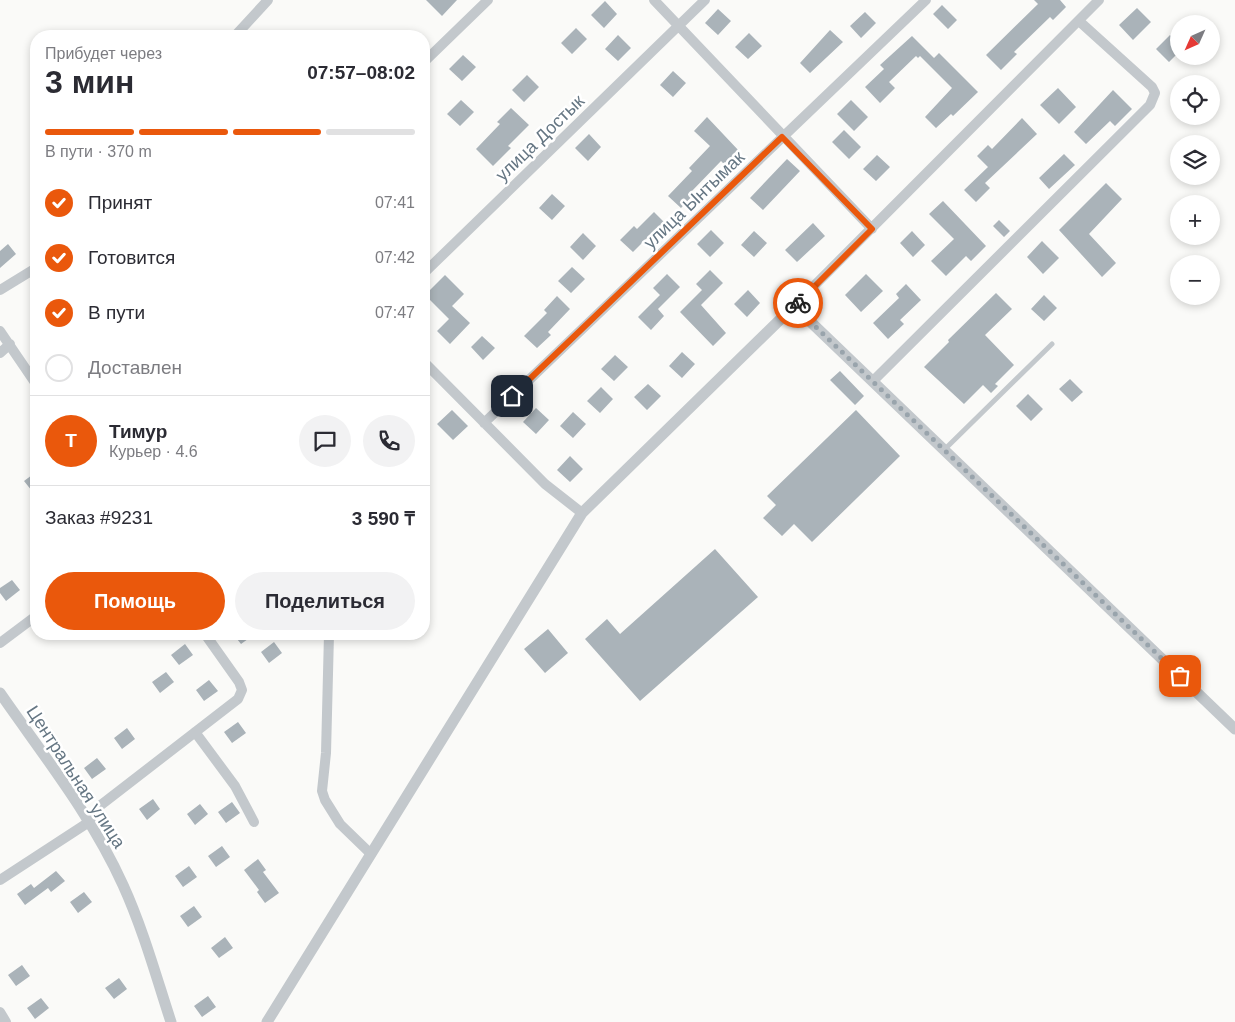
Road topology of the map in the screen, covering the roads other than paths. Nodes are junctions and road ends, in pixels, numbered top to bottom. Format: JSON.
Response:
{"nodes":[{"id":1,"x":268,"y":0,"type":"edge"},
{"id":2,"x":488,"y":0,"type":"edge"},
{"id":3,"x":654,"y":0,"type":"edge"},
{"id":4,"x":705,"y":0,"type":"edge"},
{"id":5,"x":926,"y":0,"type":"edge"},
{"id":6,"x":1099,"y":0,"type":"edge"},
{"id":7,"x":1079,"y":21,"type":"junction"},
{"id":8,"x":678,"y":26,"type":"junction"},
{"id":9,"x":240,"y":30,"type":"edge"},
{"id":10,"x":430,"y":56,"type":"edge"},
{"id":11,"x":782,"y":137,"type":"junction"},
{"id":12,"x":872,"y":229,"type":"junction"},
{"id":13,"x":430,"y":267,"type":"edge"},
{"id":14,"x":30,"y":272,"type":"edge"},
{"id":15,"x":0,"y":290,"type":"edge"},
{"id":16,"x":794,"y":306,"type":"junction"},
{"id":17,"x":0,"y":330,"type":"edge"},
{"id":18,"x":10,"y":344,"type":"junction"},
{"id":19,"x":1052,"y":344,"type":"dead end"},
{"id":20,"x":0,"y":353,"type":"edge"},
{"id":21,"x":430,"y":368,"type":"edge"},
{"id":22,"x":30,"y":375,"type":"edge"},
{"id":23,"x":873,"y":381,"type":"junction"},
{"id":24,"x":484,"y":424,"type":"junction"},
{"id":25,"x":944,"y":451,"type":"junction"},
{"id":26,"x":582,"y":513,"type":"junction"},
{"id":27,"x":30,"y":620,"type":"edge"},
{"id":28,"x":209,"y":640,"type":"edge"},
{"id":29,"x":329,"y":640,"type":"edge"},
{"id":30,"x":0,"y":643,"type":"edge"},
{"id":31,"x":0,"y":693,"type":"edge"},
{"id":32,"x":1235,"y":729,"type":"edge"},
{"id":33,"x":194,"y":732,"type":"junction"},
{"id":34,"x":89,"y":822,"type":"junction"},
{"id":35,"x":254,"y":822,"type":"dead end"},
{"id":36,"x":371,"y":854,"type":"junction"},
{"id":37,"x":0,"y":880,"type":"edge"},
{"id":38,"x":0,"y":1012,"type":"edge"},
{"id":39,"x":6,"y":1022,"type":"edge"},
{"id":40,"x":171,"y":1022,"type":"edge"},
{"id":41,"x":267,"y":1022,"type":"edge"}],
"edges":[{"from":1,"to":9,"type":"street"},
{"from":2,"to":10,"type":"street"},
{"from":3,"to":8,"type":"street"},
{"from":4,"to":8,"type":"street","name":"улица Достык"},
{"from":5,"to":11,"type":"street","name":"улица Ынтымак"},
{"from":6,"to":7,"type":"street"},
{"from":7,"to":12,"type":"street"},
{"from":7,"to":23,"type":"street"},
{"from":8,"to":11,"type":"street"},
{"from":8,"to":13,"type":"street","name":"улица Достык"},
{"from":11,"to":12,"type":"street"},
{"from":11,"to":24,"type":"street","name":"улица Ынтымак"},
{"from":12,"to":16,"type":"street"},
{"from":14,"to":15,"type":"street"},
{"from":16,"to":23,"type":"street"},
{"from":16,"to":26,"type":"street"},
{"from":17,"to":18,"type":"street"},
{"from":18,"to":20,"type":"street"},
{"from":18,"to":22,"type":"street"},
{"from":19,"to":25,"type":"lane"},
{"from":21,"to":24,"type":"street"},
{"from":23,"to":25,"type":"street"},
{"from":24,"to":26,"type":"street"},
{"from":25,"to":32,"type":"street"},
{"from":26,"to":36,"type":"street"},
{"from":27,"to":30,"type":"street"},
{"from":28,"to":33,"type":"street"},
{"from":29,"to":36,"type":"street"},
{"from":31,"to":34,"type":"street","name":"Центральная улица"},
{"from":33,"to":34,"type":"street"},
{"from":33,"to":35,"type":"street"},
{"from":34,"to":37,"type":"street"},
{"from":34,"to":40,"type":"street","name":"Центральная улица"},
{"from":36,"to":41,"type":"street"},
{"from":38,"to":39,"type":"street"}]}
